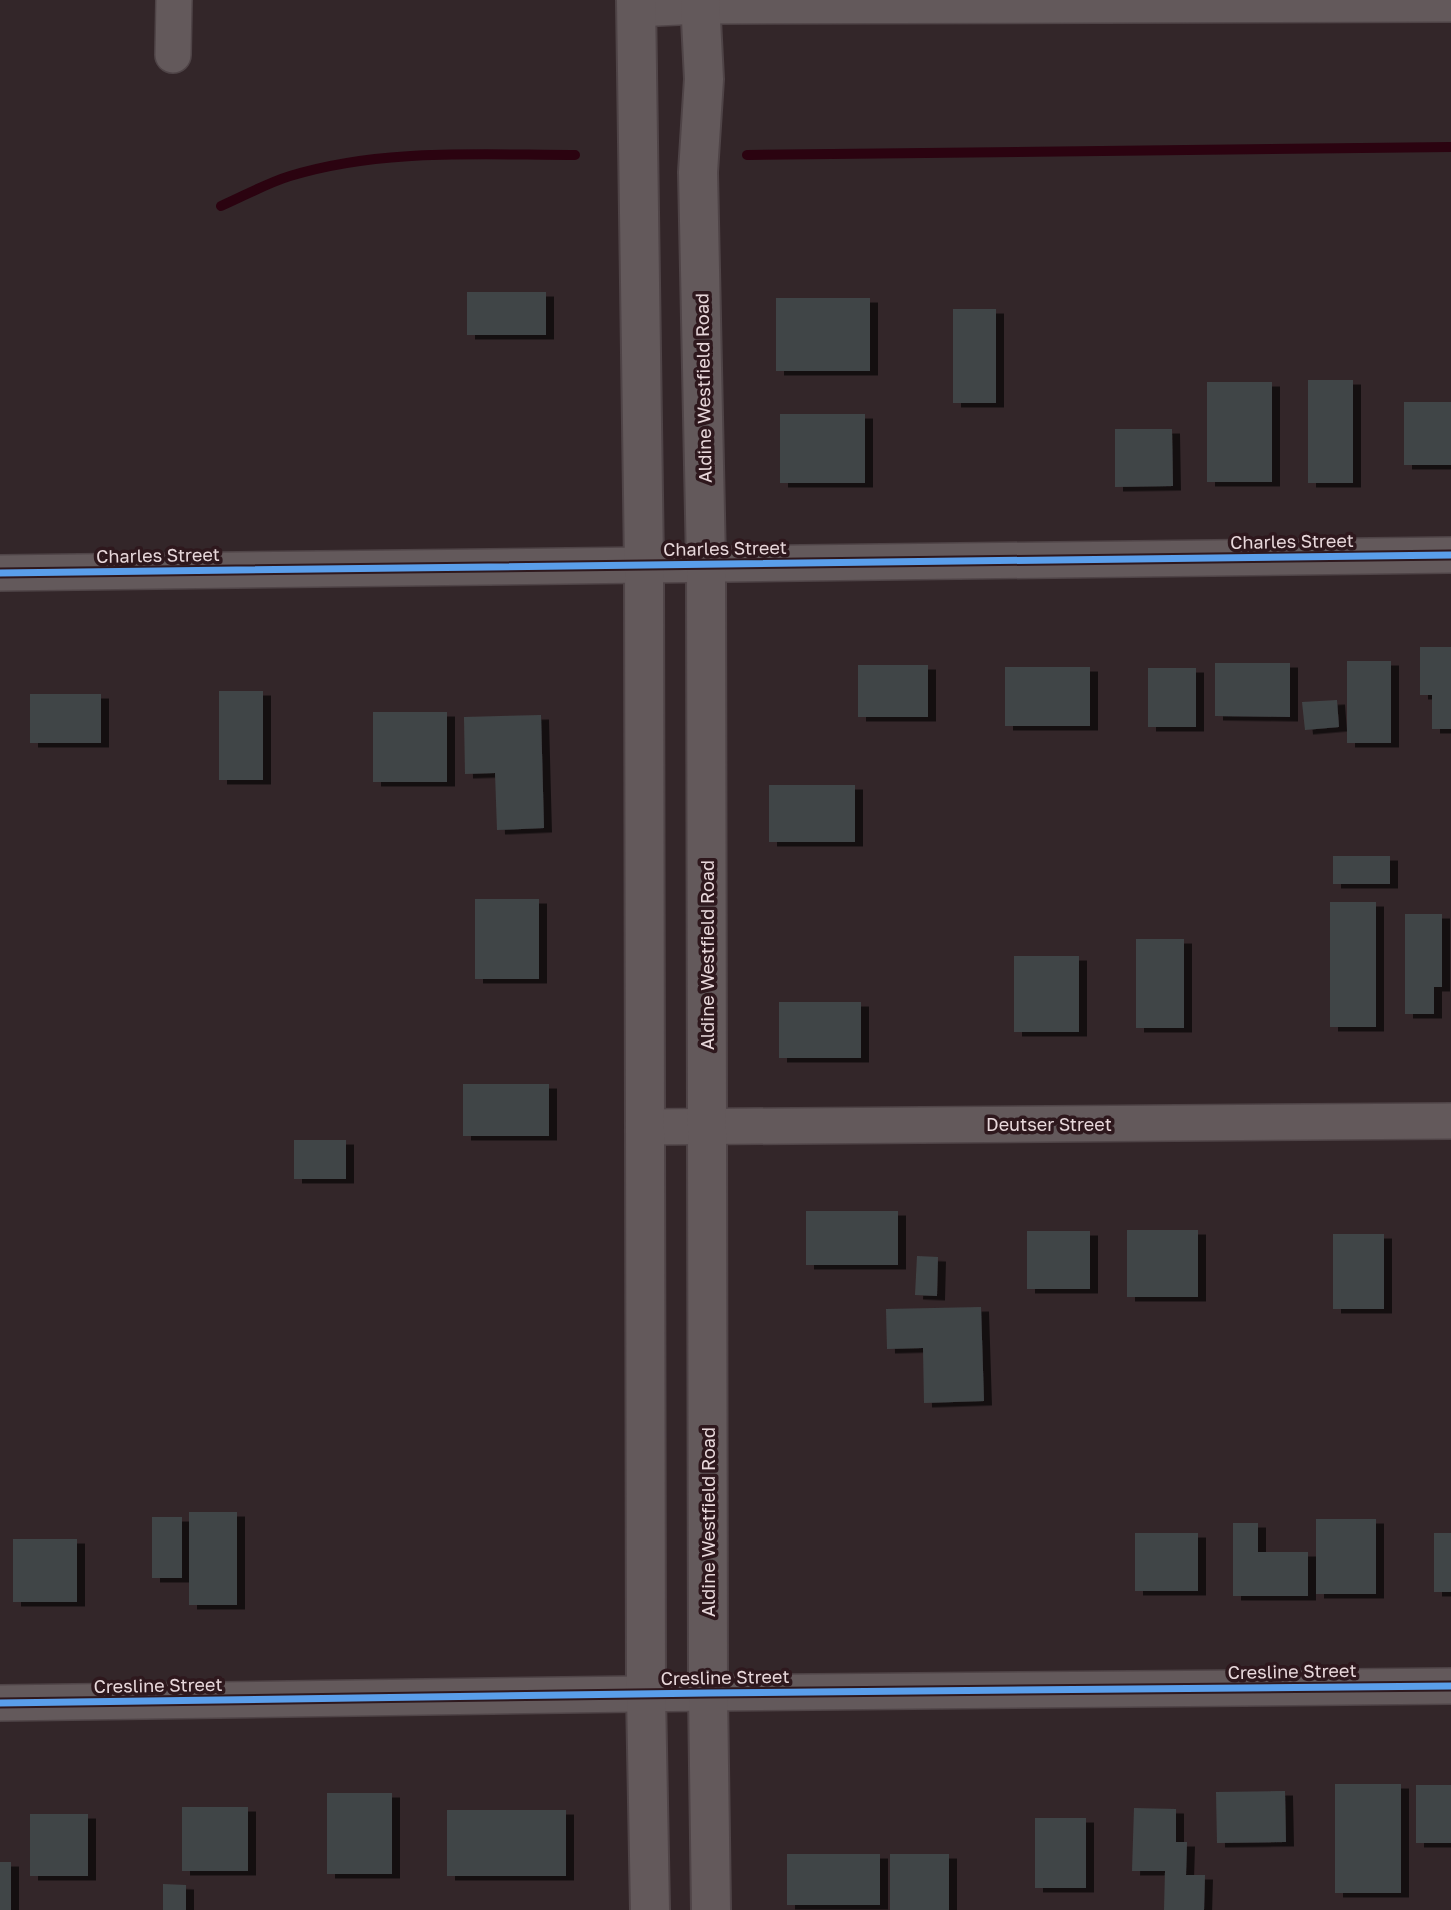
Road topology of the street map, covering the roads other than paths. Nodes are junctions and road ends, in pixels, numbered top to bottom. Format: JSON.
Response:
{"nodes":[{"id":1,"x":174,"y":0,"type":"edge"},
{"id":2,"x":700,"y":3,"type":"edge"},
{"id":3,"x":636,"y":4,"type":"edge"},
{"id":4,"x":1451,"y":4,"type":"edge"},
{"id":5,"x":173,"y":55,"type":"dead end"},
{"id":6,"x":1451,"y":555,"type":"edge"},
{"id":7,"x":706,"y":564,"type":"junction"},
{"id":8,"x":644,"y":565,"type":"junction"},
{"id":9,"x":0,"y":573,"type":"edge"},
{"id":10,"x":1451,"y":1121,"type":"edge"},
{"id":11,"x":708,"y":1126,"type":"junction"},
{"id":12,"x":646,"y":1127,"type":"junction"},
{"id":13,"x":1451,"y":1686,"type":"edge"},
{"id":14,"x":708,"y":1693,"type":"junction"},
{"id":15,"x":646,"y":1694,"type":"junction"},
{"id":16,"x":0,"y":1703,"type":"edge"},
{"id":17,"x":650,"y":1910,"type":"edge"},
{"id":18,"x":711,"y":1910,"type":"edge"}],
"edges":[{"from":1,"to":5,"type":"street"},
{"from":2,"to":3,"type":"street"},
{"from":2,"to":4,"type":"street"},
{"from":2,"to":7,"type":"main road","name":"Aldine Westfield Road"},
{"from":3,"to":8,"type":"main road"},
{"from":6,"to":7,"type":"street","name":"Charles Street"},
{"from":7,"to":8,"type":"street","name":"Charles Street"},
{"from":7,"to":11,"type":"main road","name":"Aldine Westfield Road"},
{"from":8,"to":9,"type":"street","name":"Charles Street"},
{"from":8,"to":12,"type":"main road"},
{"from":10,"to":11,"type":"street","name":"Deutser Street"},
{"from":11,"to":12,"type":"street","name":"Deutser Street"},
{"from":11,"to":14,"type":"main road","name":"Aldine Westfield Road"},
{"from":12,"to":15,"type":"main road"},
{"from":13,"to":14,"type":"street","name":"Cresline Street"},
{"from":14,"to":15,"type":"street","name":"Cresline Street"},
{"from":14,"to":18,"type":"main road","name":"Aldine Westfield Road"},
{"from":15,"to":16,"type":"street","name":"Cresline Street"},
{"from":15,"to":17,"type":"main road"}]}
